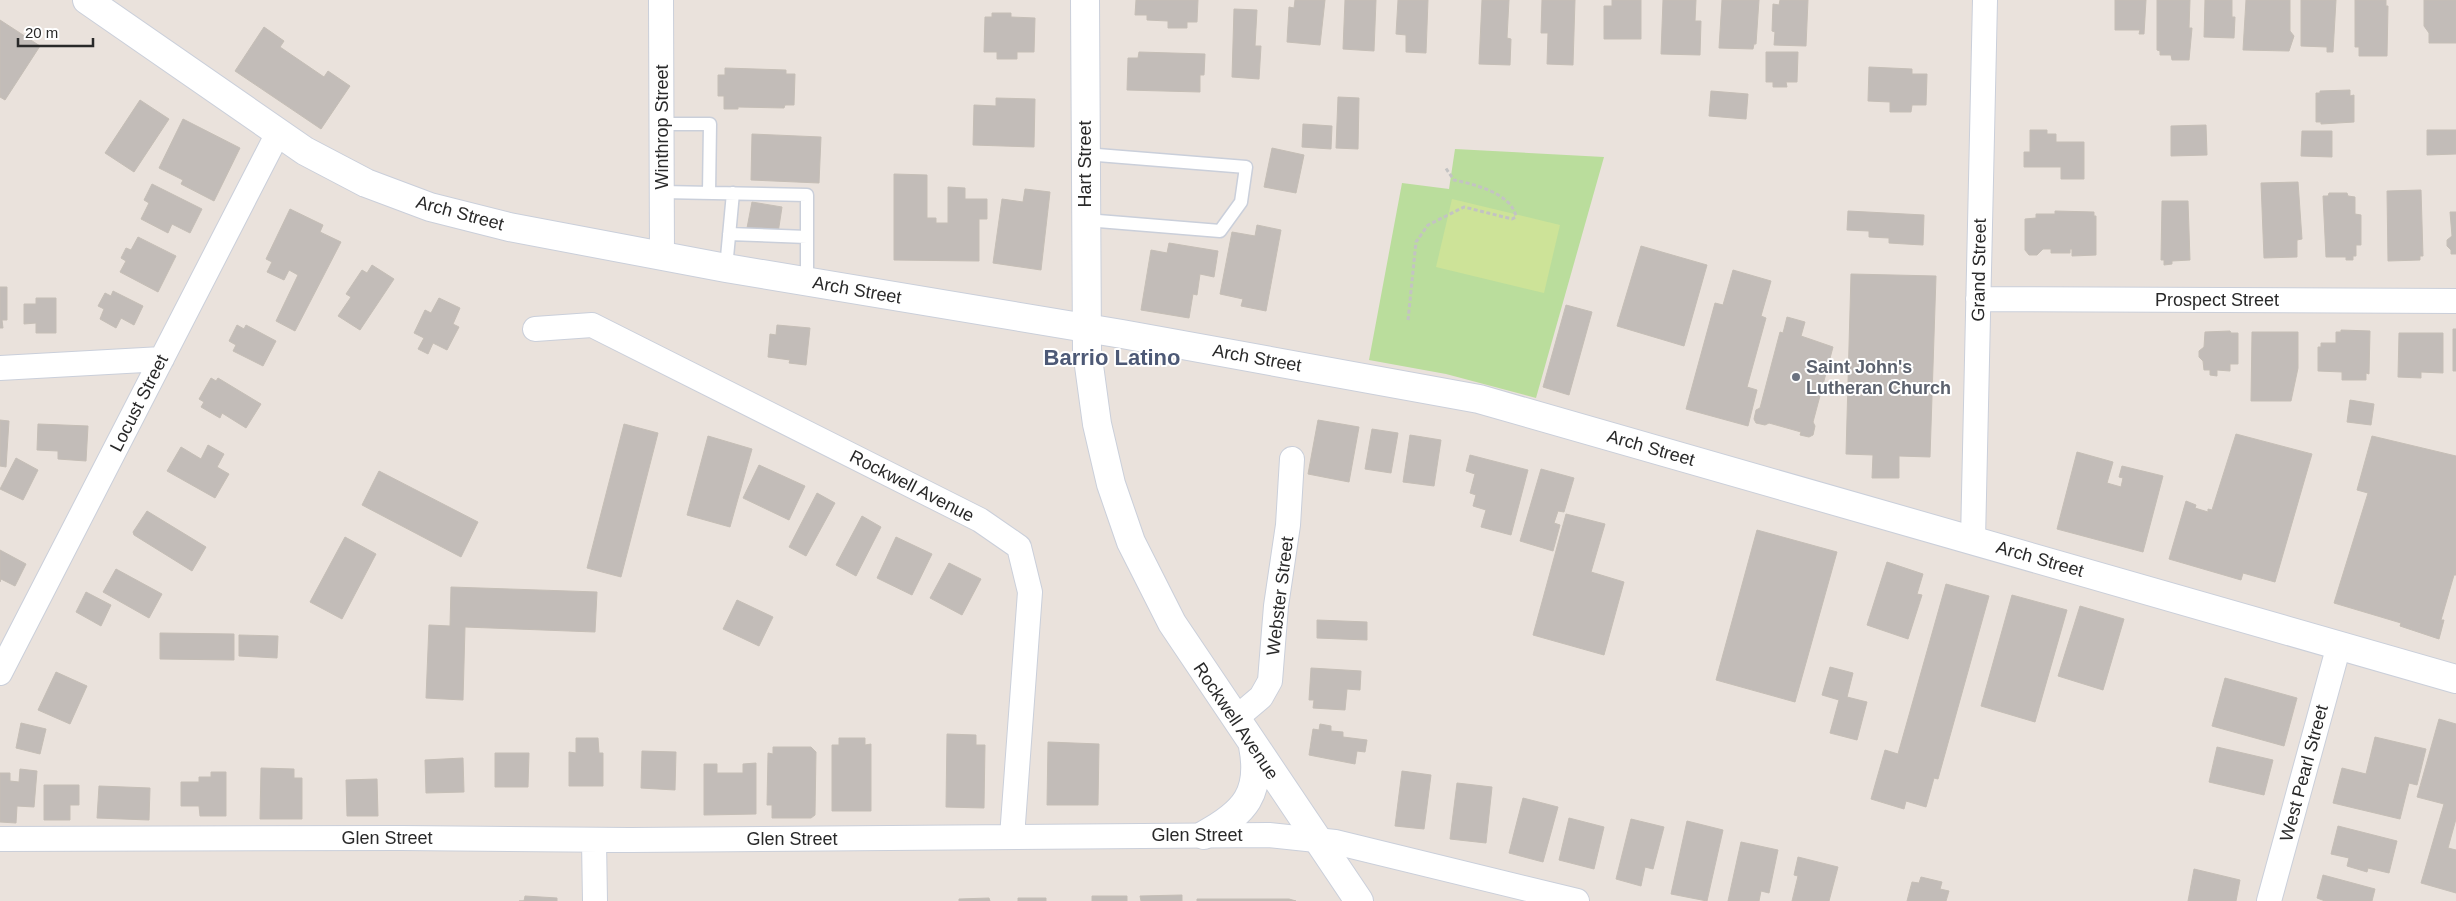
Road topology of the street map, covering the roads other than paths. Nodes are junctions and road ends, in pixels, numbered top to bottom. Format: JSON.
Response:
{"nodes":[{"id":1,"x":87,"y":0,"type":"edge"},
{"id":2,"x":661,"y":0,"type":"edge"},
{"id":3,"x":1085,"y":0,"type":"edge"},
{"id":4,"x":1985,"y":0,"type":"edge"},
{"id":5,"x":662,"y":124,"type":"junction"},
{"id":6,"x":278,"y":133,"type":"junction"},
{"id":7,"x":1085,"y":154,"type":"junction"},
{"id":8,"x":662,"y":192,"type":"junction"},
{"id":9,"x":733,"y":193,"type":"junction"},
{"id":10,"x":710,"y":194,"type":"junction"},
{"id":11,"x":1086,"y":220,"type":"junction"},
{"id":12,"x":729,"y":234,"type":"junction"},
{"id":13,"x":807,"y":237,"type":"junction"},
{"id":14,"x":662,"y":255,"type":"junction"},
{"id":15,"x":726,"y":268,"type":"junction"},
{"id":16,"x":807,"y":281,"type":"junction"},
{"id":17,"x":1978,"y":299,"type":"junction"},
{"id":18,"x":2456,"y":301,"type":"edge"},
{"id":19,"x":1086,"y":328,"type":"junction"},
{"id":20,"x":535,"y":329,"type":"dead end"},
{"id":21,"x":162,"y":359,"type":"junction"},
{"id":22,"x":0,"y":368,"type":"edge"},
{"id":23,"x":1292,"y":458,"type":"dead end"},
{"id":24,"x":1973,"y":540,"type":"junction"},
{"id":25,"x":2340,"y":645,"type":"junction"},
{"id":26,"x":0,"y":673,"type":"edge"},
{"id":27,"x":2456,"y":679,"type":"edge"},
{"id":28,"x":1235,"y":719,"type":"junction"},
{"id":29,"x":1253,"y":746,"type":"junction"},
{"id":30,"x":1204,"y":835,"type":"junction"},
{"id":31,"x":1012,"y":837,"type":"junction"},
{"id":32,"x":0,"y":839,"type":"edge"},
{"id":33,"x":1317,"y":839,"type":"junction"},
{"id":34,"x":594,"y":840,"type":"junction"},
{"id":35,"x":595,"y":901,"type":"edge"},
{"id":36,"x":1359,"y":901,"type":"edge"},
{"id":37,"x":1577,"y":901,"type":"edge"},
{"id":38,"x":2269,"y":901,"type":"edge"}],
"edges":[{"from":1,"to":6,"type":"main road","name":"Arch Street"},
{"from":2,"to":5,"type":"street","name":"Winthrop Street"},
{"from":3,"to":7,"type":"main road","name":"Hart Street"},
{"from":4,"to":17,"type":"street","name":"Grand Street"},
{"from":5,"to":8,"type":"street","name":"Winthrop Street"},
{"from":5,"to":10,"type":"lane"},
{"from":6,"to":14,"type":"main road","name":"Arch Street"},
{"from":6,"to":21,"type":"street","name":"Locust Street"},
{"from":7,"to":11,"type":"main road","name":"Hart Street"},
{"from":7,"to":11,"type":"lane"},
{"from":8,"to":10,"type":"lane"},
{"from":8,"to":14,"type":"street","name":"Winthrop Street"},
{"from":9,"to":10,"type":"lane"},
{"from":9,"to":12,"type":"lane"},
{"from":9,"to":13,"type":"lane"},
{"from":11,"to":19,"type":"main road","name":"Hart Street"},
{"from":12,"to":13,"type":"lane"},
{"from":12,"to":15,"type":"lane"},
{"from":13,"to":16,"type":"lane"},
{"from":14,"to":15,"type":"main road","name":"Arch Street"},
{"from":15,"to":16,"type":"main road","name":"Arch Street"},
{"from":16,"to":19,"type":"main road","name":"Arch Street"},
{"from":17,"to":18,"type":"street","name":"Prospect Street"},
{"from":17,"to":24,"type":"street","name":"Grand Street"},
{"from":19,"to":24,"type":"main road","name":"Arch Street"},
{"from":19,"to":28,"type":"main road","name":"Rockwell Avenue"},
{"from":20,"to":31,"type":"street","name":"Rockwell Avenue"},
{"from":21,"to":22,"type":"street"},
{"from":21,"to":26,"type":"street","name":"Locust Street"},
{"from":23,"to":28,"type":"street","name":"Webster Street"},
{"from":24,"to":25,"type":"main road","name":"Arch Street"},
{"from":25,"to":27,"type":"main road","name":"Arch Street"},
{"from":25,"to":38,"type":"street","name":"West Pearl Street"},
{"from":28,"to":29,"type":"main road","name":"Rockwell Avenue"},
{"from":29,"to":30,"type":"main road"},
{"from":29,"to":33,"type":"main road","name":"Rockwell Avenue"},
{"from":30,"to":31,"type":"street","name":"Glen Street"},
{"from":30,"to":33,"type":"street","name":"Glen Street"},
{"from":31,"to":34,"type":"street","name":"Glen Street"},
{"from":32,"to":34,"type":"street","name":"Glen Street"},
{"from":33,"to":36,"type":"main road","name":"Rockwell Avenue"},
{"from":33,"to":37,"type":"street","name":"Glen Street"},
{"from":34,"to":35,"type":"street"}]}
